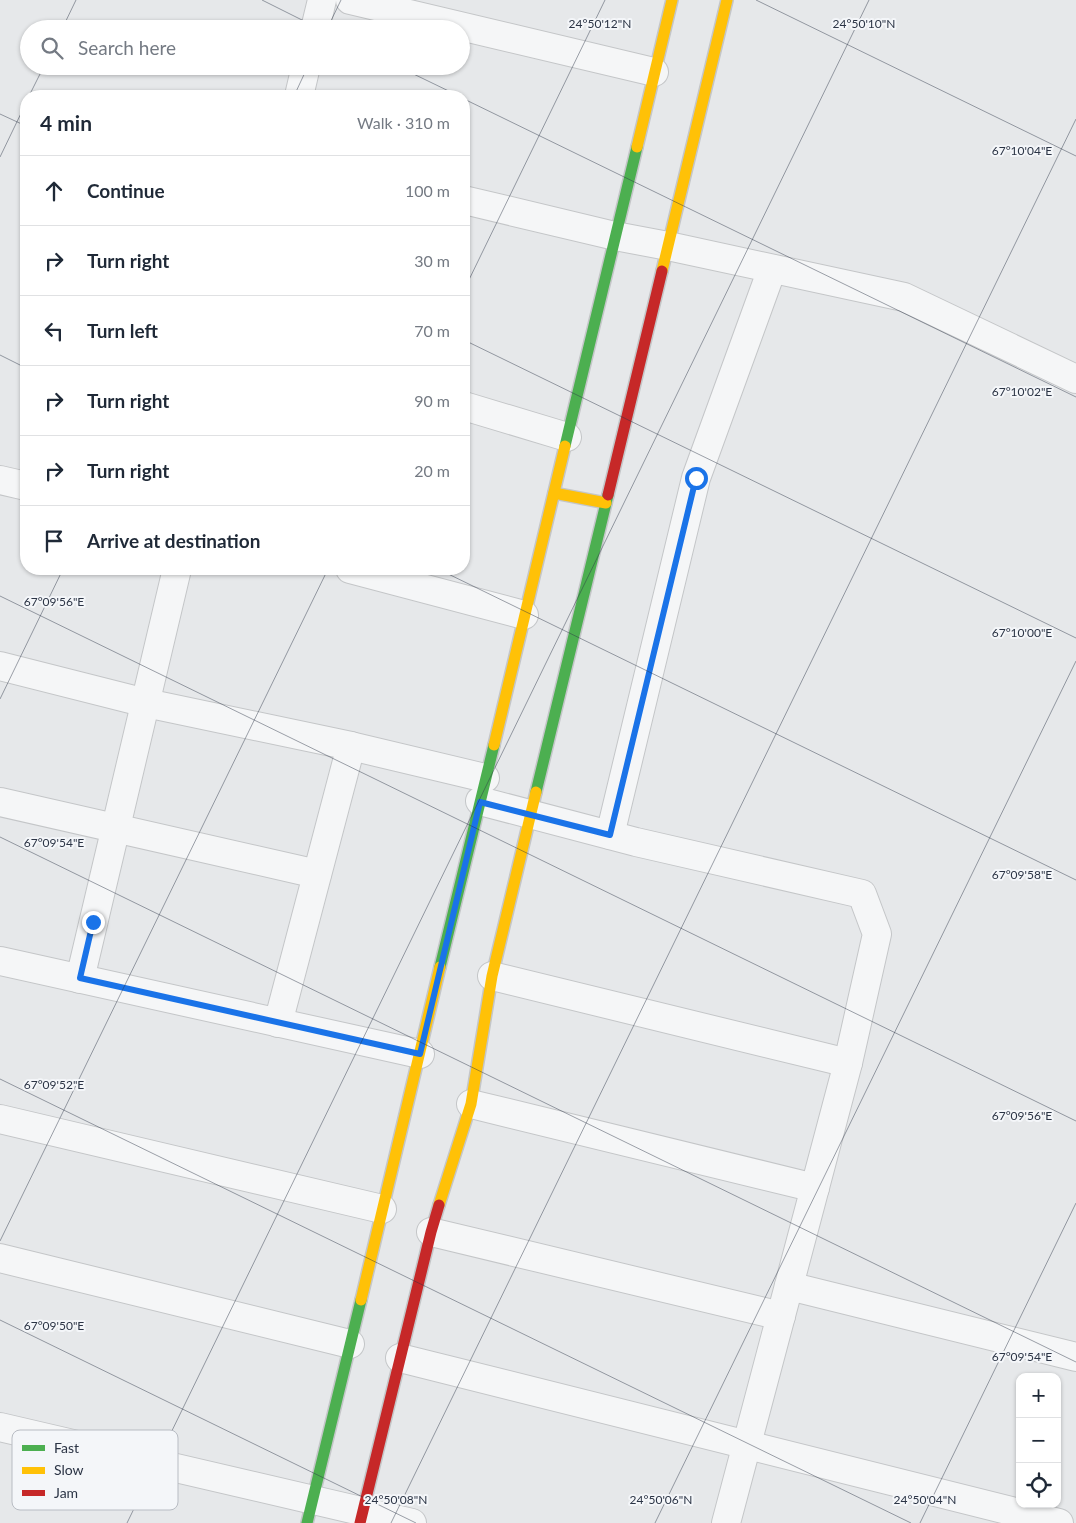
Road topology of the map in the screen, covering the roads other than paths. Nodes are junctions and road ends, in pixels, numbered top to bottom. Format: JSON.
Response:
{"nodes":[{"id":1,"x":322,"y":0,"type":"edge"},
{"id":2,"x":350,"y":0,"type":"edge"},
{"id":3,"x":672,"y":0,"type":"edge"},
{"id":4,"x":727,"y":0,"type":"edge"},
{"id":5,"x":317,"y":20,"type":"edge"},
{"id":6,"x":434,"y":20,"type":"edge"},
{"id":7,"x":470,"y":28,"type":"edge"},
{"id":8,"x":654,"y":72,"type":"junction"},
{"id":9,"x":304,"y":75,"type":"edge"},
{"id":10,"x":300,"y":90,"type":"edge"},
{"id":11,"x":470,"y":201,"type":"edge"},
{"id":12,"x":615,"y":236,"type":"junction"},
{"id":13,"x":668,"y":246,"type":"junction"},
{"id":14,"x":772,"y":268,"type":"junction"},
{"id":15,"x":1076,"y":379,"type":"edge"},
{"id":16,"x":470,"y":408,"type":"edge"},
{"id":17,"x":567,"y":437,"type":"junction"},
{"id":18,"x":0,"y":480,"type":"edge"},
{"id":19,"x":20,"y":485,"type":"edge"},
{"id":20,"x":554,"y":493,"type":"junction"},
{"id":21,"x":606,"y":503,"type":"junction"},
{"id":22,"x":176,"y":575,"type":"edge"},
{"id":23,"x":373,"y":575,"type":"edge"},
{"id":24,"x":524,"y":615,"type":"junction"},
{"id":25,"x":0,"y":666,"type":"edge"},
{"id":26,"x":146,"y":703,"type":"junction"},
{"id":27,"x":351,"y":746,"type":"junction"},
{"id":28,"x":483,"y":790,"type":"junction"},
{"id":29,"x":0,"y":802,"type":"edge"},
{"id":30,"x":531,"y":814,"type":"junction"},
{"id":31,"x":116,"y":827,"type":"junction"},
{"id":32,"x":610,"y":835,"type":"junction"},
{"id":33,"x":317,"y":874,"type":"junction"},
{"id":34,"x":0,"y":961,"type":"edge"},
{"id":35,"x":492,"y":976,"type":"junction"},
{"id":36,"x":80,"y":978,"type":"junction"},
{"id":37,"x":278,"y":1022,"type":"junction"},
{"id":38,"x":420,"y":1054,"type":"junction"},
{"id":39,"x":848,"y":1063,"type":"junction"},
{"id":40,"x":471,"y":1104,"type":"junction"},
{"id":41,"x":0,"y":1119,"type":"edge"},
{"id":42,"x":815,"y":1188,"type":"junction"},
{"id":43,"x":382,"y":1209,"type":"junction"},
{"id":44,"x":431,"y":1232,"type":"junction"},
{"id":45,"x":0,"y":1258,"type":"edge"},
{"id":46,"x":789,"y":1286,"type":"junction"},
{"id":47,"x":781,"y":1316,"type":"junction"},
{"id":48,"x":350,"y":1344,"type":"junction"},
{"id":49,"x":1076,"y":1356,"type":"edge"},
{"id":50,"x":400,"y":1358,"type":"junction"},
{"id":51,"x":747,"y":1446,"type":"junction"},
{"id":52,"x":178,"y":1476,"type":"edge"},
{"id":53,"x":310,"y":1512,"type":"edge"},
{"id":54,"x":362,"y":1517,"type":"edge"},
{"id":55,"x":412,"y":1523,"type":"edge"},
{"id":56,"x":726,"y":1523,"type":"edge"},
{"id":57,"x":1059,"y":1523,"type":"edge"}],
"edges":[{"from":1,"to":5,"type":"street"},
{"from":2,"to":6,"type":"street"},
{"from":3,"to":8,"type":"street"},
{"from":4,"to":13,"type":"street"},
{"from":7,"to":8,"type":"street"},
{"from":8,"to":12,"type":"street"},
{"from":9,"to":10,"type":"street"},
{"from":11,"to":12,"type":"street"},
{"from":12,"to":13,"type":"street"},
{"from":12,"to":17,"type":"street"},
{"from":13,"to":14,"type":"street"},
{"from":13,"to":21,"type":"street"},
{"from":14,"to":15,"type":"street"},
{"from":14,"to":32,"type":"street"},
{"from":16,"to":17,"type":"street"},
{"from":17,"to":20,"type":"street"},
{"from":18,"to":19,"type":"street"},
{"from":20,"to":21,"type":"street"},
{"from":20,"to":24,"type":"street"},
{"from":21,"to":30,"type":"street"},
{"from":22,"to":26,"type":"street"},
{"from":23,"to":24,"type":"street"},
{"from":24,"to":28,"type":"street"},
{"from":25,"to":26,"type":"street"},
{"from":26,"to":27,"type":"street"},
{"from":26,"to":31,"type":"street"},
{"from":27,"to":28,"type":"street"},
{"from":27,"to":33,"type":"street"},
{"from":28,"to":30,"type":"street"},
{"from":28,"to":38,"type":"street"},
{"from":29,"to":31,"type":"street"},
{"from":30,"to":32,"type":"street"},
{"from":30,"to":35,"type":"street"},
{"from":31,"to":33,"type":"street"},
{"from":31,"to":36,"type":"street"},
{"from":32,"to":39,"type":"street"},
{"from":33,"to":37,"type":"street"},
{"from":34,"to":36,"type":"street"},
{"from":35,"to":39,"type":"street"},
{"from":35,"to":40,"type":"street"},
{"from":36,"to":37,"type":"street"},
{"from":37,"to":38,"type":"street"},
{"from":38,"to":43,"type":"street"},
{"from":39,"to":42,"type":"street"},
{"from":40,"to":42,"type":"street"},
{"from":40,"to":44,"type":"street"},
{"from":41,"to":43,"type":"street"},
{"from":42,"to":46,"type":"street"},
{"from":43,"to":48,"type":"street"},
{"from":44,"to":47,"type":"street"},
{"from":44,"to":50,"type":"street"},
{"from":45,"to":48,"type":"street"},
{"from":46,"to":47,"type":"street"},
{"from":46,"to":49,"type":"street"},
{"from":47,"to":51,"type":"street"},
{"from":48,"to":53,"type":"street"},
{"from":50,"to":51,"type":"street"},
{"from":50,"to":54,"type":"street"},
{"from":51,"to":56,"type":"street"},
{"from":51,"to":57,"type":"street"},
{"from":52,"to":53,"type":"street"},
{"from":53,"to":54,"type":"street"},
{"from":54,"to":55,"type":"street"}]}
